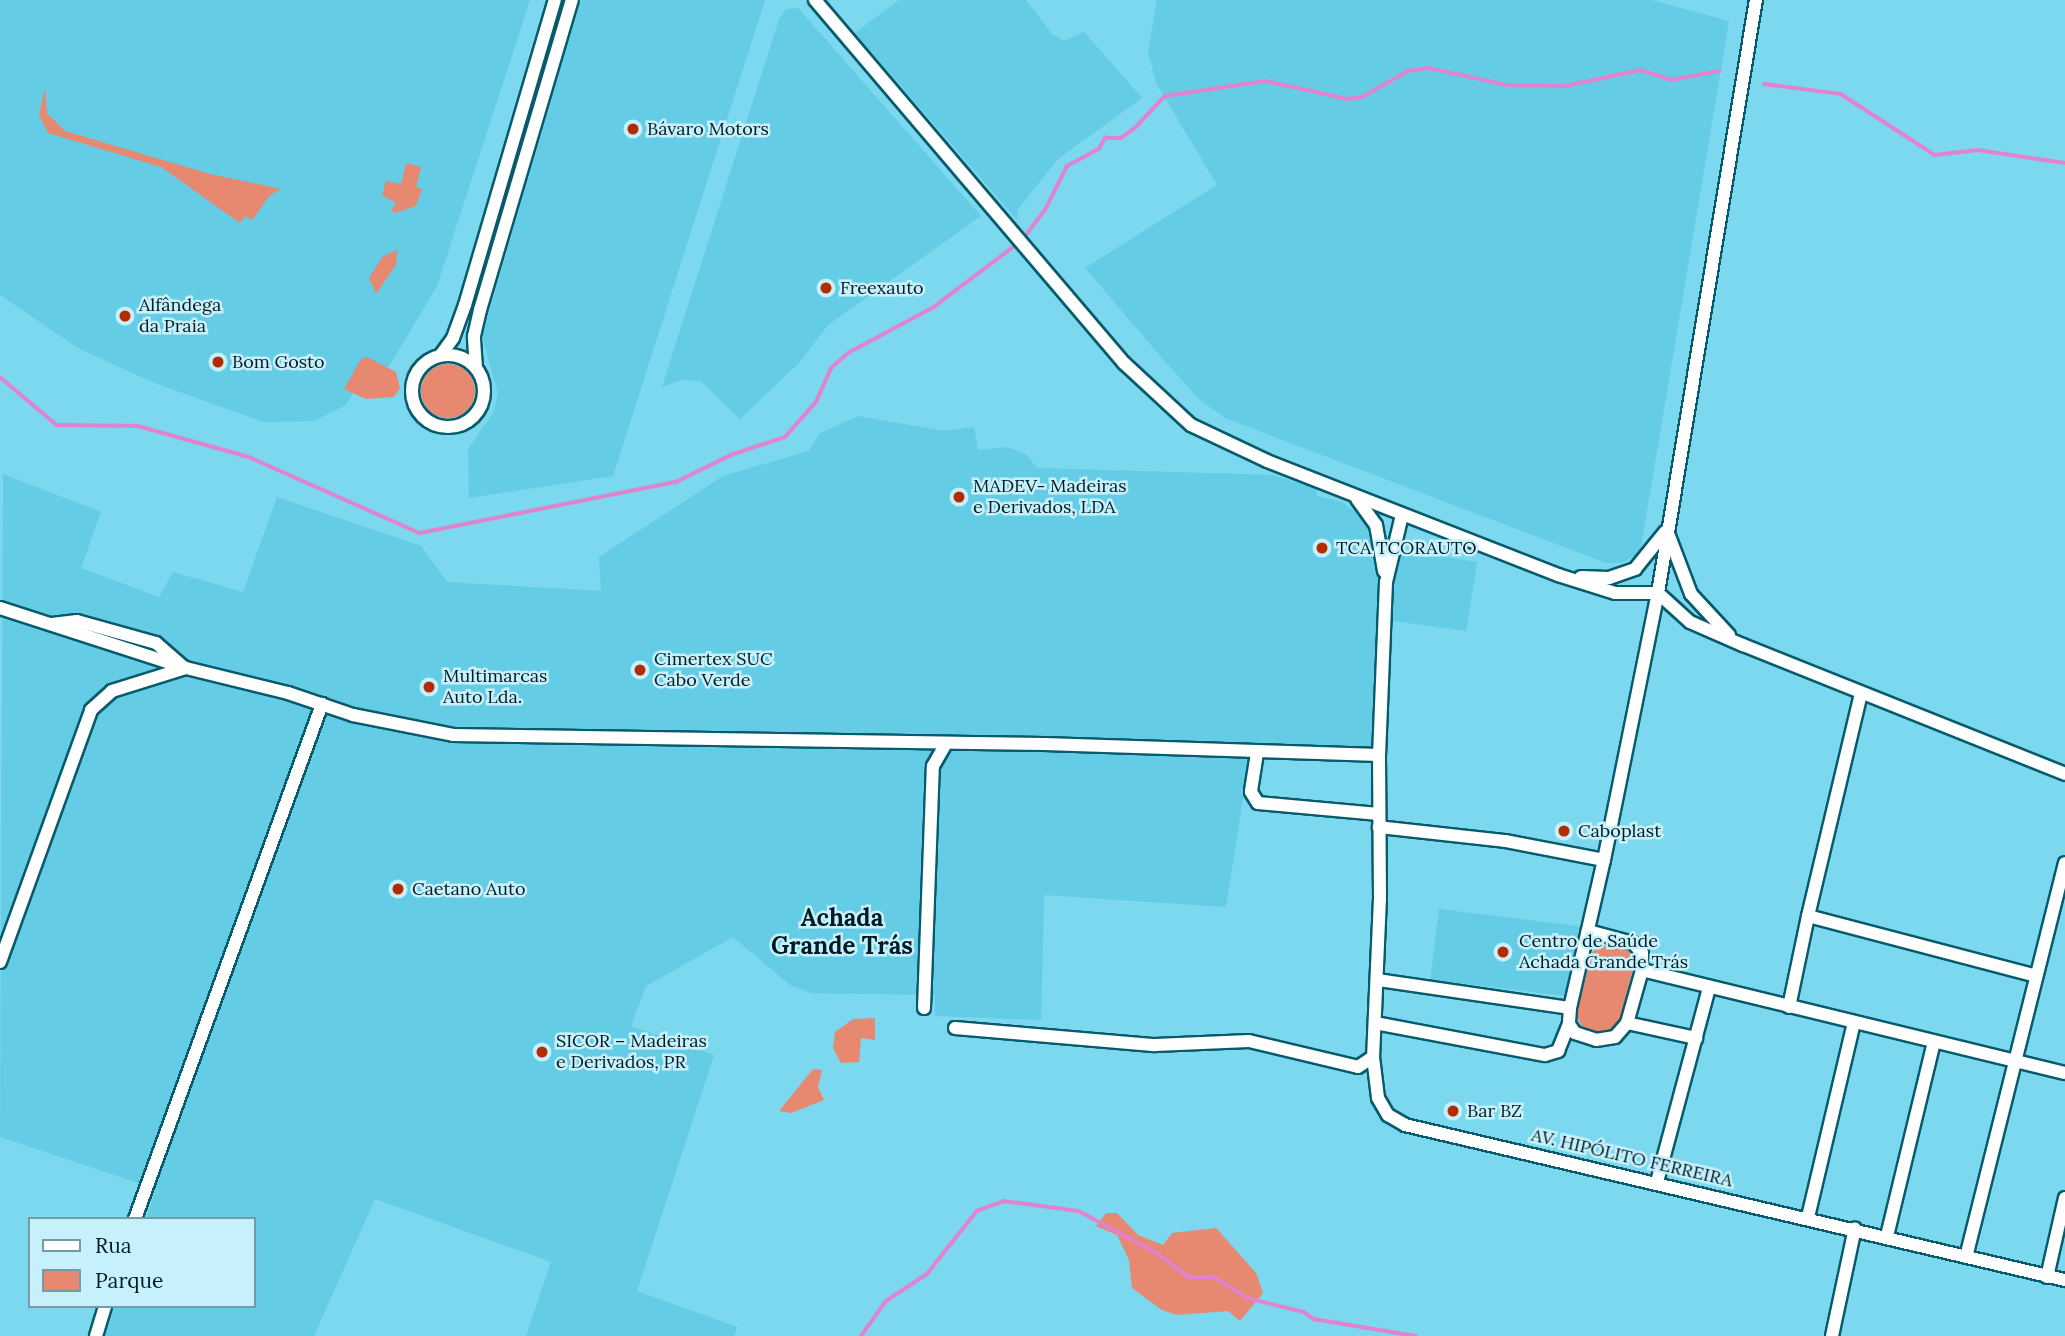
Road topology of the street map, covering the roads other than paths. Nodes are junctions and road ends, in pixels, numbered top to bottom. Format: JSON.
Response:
{"nodes":[{"id":1,"x":555,"y":0,"type":"edge"},
{"id":2,"x":572,"y":0,"type":"edge"},
{"id":3,"x":815,"y":0,"type":"edge"},
{"id":4,"x":1756,"y":0,"type":"edge"},
{"id":5,"x":440,"y":356,"type":"junction"},
{"id":6,"x":476,"y":368,"type":"junction"},
{"id":7,"x":1348,"y":493,"type":"junction"},
{"id":8,"x":1402,"y":515,"type":"junction"},
{"id":9,"x":1667,"y":529,"type":"junction"},
{"id":10,"x":1558,"y":575,"type":"junction"},
{"id":11,"x":1385,"y":582,"type":"junction"},
{"id":12,"x":1658,"y":593,"type":"junction"},
{"id":13,"x":0,"y":608,"type":"edge"},
{"id":14,"x":1743,"y":645,"type":"junction"},
{"id":15,"x":186,"y":668,"type":"junction"},
{"id":16,"x":1861,"y":694,"type":"junction"},
{"id":17,"x":322,"y":704,"type":"junction"},
{"id":18,"x":945,"y":745,"type":"junction"},
{"id":19,"x":1257,"y":753,"type":"junction"},
{"id":20,"x":1379,"y":755,"type":"junction"},
{"id":21,"x":2065,"y":774,"type":"edge"},
{"id":22,"x":1379,"y":820,"type":"junction"},
{"id":23,"x":1604,"y":860,"type":"junction"},
{"id":24,"x":2065,"y":863,"type":"edge"},
{"id":25,"x":2062,"y":888,"type":"edge"},
{"id":26,"x":1808,"y":916,"type":"junction"},
{"id":27,"x":1588,"y":931,"type":"junction"},
{"id":28,"x":0,"y":962,"type":"edge"},
{"id":29,"x":1642,"y":970,"type":"junction"},
{"id":30,"x":2036,"y":976,"type":"junction"},
{"id":31,"x":1378,"y":980,"type":"junction"},
{"id":32,"x":1709,"y":988,"type":"junction"},
{"id":33,"x":1789,"y":1007,"type":"junction"},
{"id":34,"x":924,"y":1008,"type":"dead end"},
{"id":35,"x":1570,"y":1008,"type":"junction"},
{"id":36,"x":1375,"y":1023,"type":"junction"},
{"id":37,"x":1627,"y":1023,"type":"junction"},
{"id":38,"x":1854,"y":1023,"type":"junction"},
{"id":39,"x":1569,"y":1024,"type":"junction"},
{"id":40,"x":955,"y":1028,"type":"dead end"},
{"id":41,"x":1696,"y":1038,"type":"junction"},
{"id":42,"x":1934,"y":1042,"type":"junction"},
{"id":43,"x":1373,"y":1057,"type":"junction"},
{"id":44,"x":2016,"y":1063,"type":"junction"},
{"id":45,"x":2065,"y":1073,"type":"edge"},
{"id":46,"x":1657,"y":1182,"type":"junction"},
{"id":47,"x":2065,"y":1198,"type":"edge"},
{"id":48,"x":136,"y":1217,"type":"edge"},
{"id":49,"x":1808,"y":1217,"type":"junction"},
{"id":50,"x":1855,"y":1228,"type":"junction"},
{"id":51,"x":1888,"y":1236,"type":"junction"},
{"id":52,"x":1966,"y":1257,"type":"junction"},
{"id":53,"x":2047,"y":1277,"type":"junction"},
{"id":54,"x":2065,"y":1280,"type":"edge"},
{"id":55,"x":104,"y":1308,"type":"edge"},
{"id":56,"x":96,"y":1336,"type":"edge"},
{"id":57,"x":1832,"y":1336,"type":"edge"}],
"edges":[{"from":1,"to":5,"type":"street"},
{"from":2,"to":6,"type":"street"},
{"from":3,"to":7,"type":"street"},
{"from":4,"to":9,"type":"street"},
{"from":5,"to":6,"type":"street"},
{"from":5,"to":6,"type":"street"},
{"from":7,"to":8,"type":"street"},
{"from":7,"to":11,"type":"street"},
{"from":8,"to":10,"type":"street"},
{"from":8,"to":11,"type":"street"},
{"from":9,"to":10,"type":"street"},
{"from":9,"to":12,"type":"street"},
{"from":9,"to":14,"type":"street"},
{"from":10,"to":12,"type":"street"},
{"from":11,"to":20,"type":"street","name":"AV. HIPÓLITO FERREIRA"},
{"from":12,"to":14,"type":"street"},
{"from":12,"to":23,"type":"street"},
{"from":13,"to":15,"type":"street"},
{"from":14,"to":16,"type":"street"},
{"from":15,"to":17,"type":"street"},
{"from":15,"to":28,"type":"street"},
{"from":16,"to":21,"type":"street"},
{"from":16,"to":26,"type":"street"},
{"from":17,"to":18,"type":"street"},
{"from":17,"to":48,"type":"street"},
{"from":18,"to":19,"type":"street"},
{"from":18,"to":34,"type":"street"},
{"from":19,"to":20,"type":"street"},
{"from":19,"to":22,"type":"street"},
{"from":20,"to":22,"type":"street","name":"AV. HIPÓLITO FERREIRA"},
{"from":22,"to":23,"type":"street"},
{"from":22,"to":31,"type":"street","name":"AV. HIPÓLITO FERREIRA"},
{"from":23,"to":27,"type":"street"},
{"from":24,"to":25,"type":"street"},
{"from":25,"to":30,"type":"street"},
{"from":26,"to":30,"type":"street"},
{"from":26,"to":33,"type":"street"},
{"from":27,"to":29,"type":"street"},
{"from":27,"to":35,"type":"street"},
{"from":29,"to":32,"type":"street"},
{"from":29,"to":37,"type":"street"},
{"from":30,"to":44,"type":"street"},
{"from":31,"to":35,"type":"street"},
{"from":31,"to":36,"type":"street","name":"AV. HIPÓLITO FERREIRA"},
{"from":32,"to":33,"type":"street"},
{"from":32,"to":41,"type":"street"},
{"from":33,"to":38,"type":"street"},
{"from":35,"to":39,"type":"street"},
{"from":36,"to":39,"type":"street"},
{"from":36,"to":43,"type":"street","name":"AV. HIPÓLITO FERREIRA"},
{"from":37,"to":39,"type":"street"},
{"from":37,"to":41,"type":"street"},
{"from":38,"to":42,"type":"street"},
{"from":38,"to":49,"type":"street"},
{"from":40,"to":43,"type":"street"},
{"from":41,"to":46,"type":"street"},
{"from":42,"to":44,"type":"street"},
{"from":42,"to":51,"type":"street"},
{"from":43,"to":46,"type":"street","name":"AV. HIPÓLITO FERREIRA"},
{"from":44,"to":45,"type":"street"},
{"from":44,"to":52,"type":"street"},
{"from":46,"to":49,"type":"street","name":"AV. HIPÓLITO FERREIRA"},
{"from":47,"to":53,"type":"street"},
{"from":49,"to":50,"type":"street","name":"AV. HIPÓLITO FERREIRA"},
{"from":50,"to":51,"type":"street","name":"AV. HIPÓLITO FERREIRA"},
{"from":50,"to":57,"type":"street"},
{"from":51,"to":52,"type":"street","name":"AV. HIPÓLITO FERREIRA"},
{"from":52,"to":53,"type":"street","name":"AV. HIPÓLITO FERREIRA"},
{"from":53,"to":54,"type":"street","name":"AV. HIPÓLITO FERREIRA"},
{"from":55,"to":56,"type":"street"}]}
